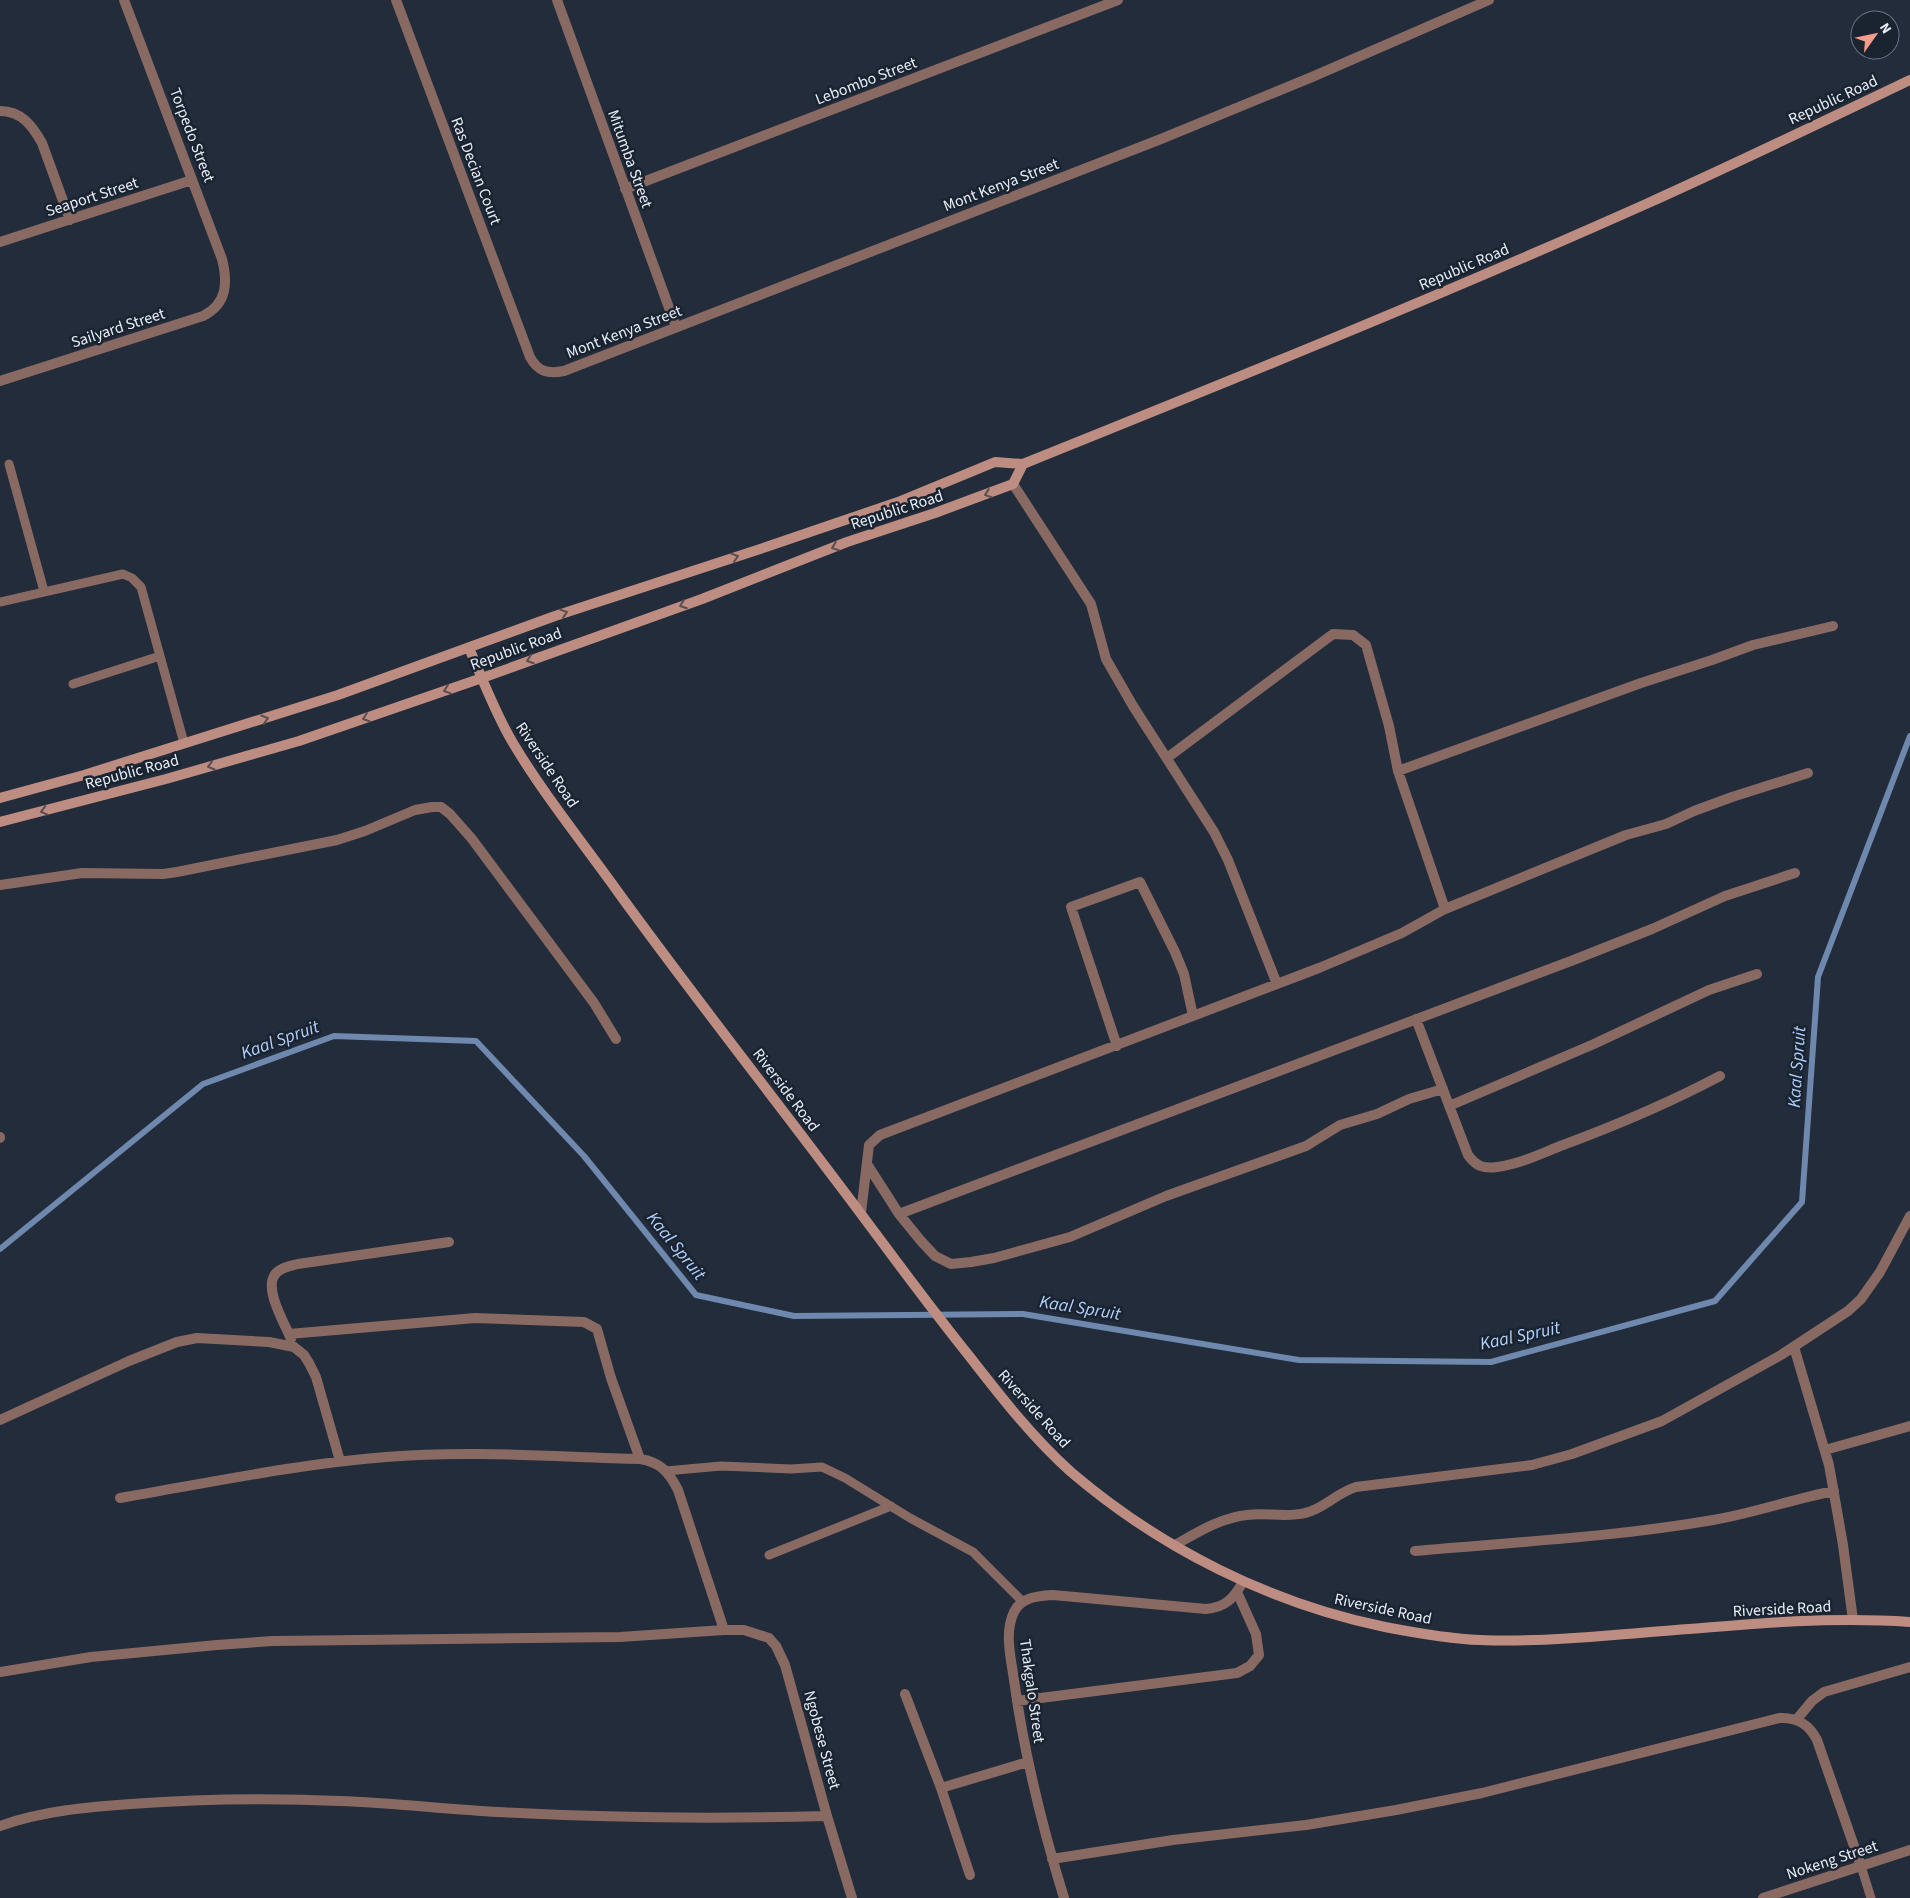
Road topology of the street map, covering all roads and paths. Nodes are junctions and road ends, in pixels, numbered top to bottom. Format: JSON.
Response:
{"nodes":[{"id":1,"x":124,"y":0,"type":"edge"},
{"id":2,"x":396,"y":0,"type":"edge"},
{"id":3,"x":557,"y":0,"type":"edge"},
{"id":4,"x":1118,"y":0,"type":"edge"},
{"id":5,"x":1489,"y":0,"type":"edge"},
{"id":6,"x":1910,"y":80,"type":"edge"},
{"id":7,"x":0,"y":111,"type":"edge"},
{"id":8,"x":192,"y":180,"type":"junction"},
{"id":9,"x":625,"y":189,"type":"junction"},
{"id":10,"x":70,"y":220,"type":"junction"},
{"id":11,"x":0,"y":242,"type":"edge"},
{"id":12,"x":225,"y":282,"type":"joint"},
{"id":13,"x":676,"y":327,"type":"junction"},
{"id":14,"x":528,"y":352,"type":"joint"},
{"id":15,"x":0,"y":381,"type":"edge"},
{"id":16,"x":9,"y":464,"type":"dead end"},
{"id":17,"x":1023,"y":464,"type":"junction"},
{"id":18,"x":1013,"y":484,"type":"junction"},
{"id":19,"x":44,"y":591,"type":"junction"},
{"id":20,"x":0,"y":602,"type":"edge"},
{"id":21,"x":1833,"y":626,"type":"dead end"},
{"id":22,"x":469,"y":648,"type":"junction"},
{"id":23,"x":160,"y":656,"type":"junction"},
{"id":24,"x":482,"y":678,"type":"junction"},
{"id":25,"x":73,"y":684,"type":"dead end"},
{"id":26,"x":184,"y":742,"type":"junction"},
{"id":27,"x":1167,"y":758,"type":"junction"},
{"id":28,"x":1398,"y":771,"type":"junction"},
{"id":29,"x":1808,"y":773,"type":"dead end"},
{"id":30,"x":0,"y":798,"type":"edge"},
{"id":31,"x":0,"y":822,"type":"edge"},
{"id":32,"x":1796,"y":873,"type":"dead end"},
{"id":33,"x":0,"y":885,"type":"edge"},
{"id":34,"x":1446,"y":909,"type":"junction"},
{"id":35,"x":1757,"y":974,"type":"dead end"},
{"id":36,"x":1277,"y":984,"type":"junction"},
{"id":37,"x":1193,"y":1016,"type":"junction"},
{"id":38,"x":1416,"y":1019,"type":"junction"},
{"id":39,"x":616,"y":1039,"type":"dead end"},
{"id":40,"x":1117,"y":1046,"type":"junction"},
{"id":41,"x":1720,"y":1076,"type":"dead end"},
{"id":42,"x":1443,"y":1089,"type":"junction"},
{"id":43,"x":1449,"y":1106,"type":"junction"},
{"id":44,"x":867,"y":1164,"type":"junction"},
{"id":45,"x":861,"y":1213,"type":"junction"},
{"id":46,"x":899,"y":1214,"type":"junction"},
{"id":47,"x":1910,"y":1216,"type":"edge"},
{"id":48,"x":449,"y":1242,"type":"dead end"},
{"id":49,"x":289,"y":1334,"type":"junction"},
{"id":50,"x":294,"y":1347,"type":"junction"},
{"id":51,"x":1794,"y":1347,"type":"junction"},
{"id":52,"x":0,"y":1420,"type":"edge"},
{"id":53,"x":1910,"y":1426,"type":"edge"},
{"id":54,"x":1825,"y":1450,"type":"junction"},
{"id":55,"x":640,"y":1459,"type":"junction"},
{"id":56,"x":340,"y":1461,"type":"junction"},
{"id":57,"x":666,"y":1471,"type":"junction"},
{"id":58,"x":1834,"y":1491,"type":"junction"},
{"id":59,"x":120,"y":1498,"type":"dead end"},
{"id":60,"x":891,"y":1506,"type":"junction"},
{"id":61,"x":1175,"y":1545,"type":"junction"},
{"id":62,"x":1415,"y":1551,"type":"dead end"},
{"id":63,"x":769,"y":1555,"type":"dead end"},
{"id":64,"x":1243,"y":1582,"type":"junction"},
{"id":65,"x":1237,"y":1592,"type":"junction"},
{"id":66,"x":1023,"y":1602,"type":"junction"},
{"id":67,"x":1853,"y":1620,"type":"junction"},
{"id":68,"x":1910,"y":1622,"type":"edge"},
{"id":69,"x":724,"y":1630,"type":"junction"},
{"id":70,"x":1910,"y":1667,"type":"edge"},
{"id":71,"x":0,"y":1672,"type":"edge"},
{"id":72,"x":905,"y":1694,"type":"dead end"},
{"id":73,"x":1017,"y":1701,"type":"junction"},
{"id":74,"x":1797,"y":1720,"type":"junction"},
{"id":75,"x":1028,"y":1762,"type":"junction"},
{"id":76,"x":941,"y":1788,"type":"junction"},
{"id":77,"x":827,"y":1816,"type":"junction"},
{"id":78,"x":0,"y":1826,"type":"edge"},
{"id":79,"x":1910,"y":1850,"type":"edge"},
{"id":80,"x":1052,"y":1859,"type":"junction"},
{"id":81,"x":1862,"y":1866,"type":"junction"},
{"id":82,"x":970,"y":1875,"type":"dead end"},
{"id":83,"x":852,"y":1898,"type":"edge"},
{"id":84,"x":1064,"y":1898,"type":"edge"},
{"id":85,"x":1763,"y":1898,"type":"edge"},
{"id":86,"x":1871,"y":1898,"type":"edge"}],
"edges":[{"from":1,"to":8,"type":"street","name":"Torpedo Street"},
{"from":2,"to":14,"type":"street","name":"Ras Decian Court"},
{"from":3,"to":9,"type":"street","name":"Mitumba Street"},
{"from":4,"to":9,"type":"street","name":"Lebombo Street"},
{"from":5,"to":13,"type":"street","name":"Mont Kenya Street"},
{"from":6,"to":17,"type":"street","name":"Republic Road"},
{"from":7,"to":10,"type":"street"},
{"from":8,"to":10,"type":"street","name":"Seaport Street"},
{"from":8,"to":12,"type":"street","name":"Torpedo Street"},
{"from":9,"to":13,"type":"street","name":"Mitumba Street"},
{"from":10,"to":11,"type":"street","name":"Seaport Street"},
{"from":12,"to":15,"type":"street","name":"Sailyard Street"},
{"from":13,"to":14,"type":"street","name":"Mont Kenya Street"},
{"from":16,"to":19,"type":"lane"},
{"from":17,"to":18,"type":"street"},
{"from":22,"to":17,"type":"street","name":"Republic Road","one_way":true},
{"from":18,"to":24,"type":"street","name":"Republic Road","one_way":true},
{"from":18,"to":27,"type":"street"},
{"from":19,"to":20,"type":"lane"},
{"from":19,"to":23,"type":"lane"},
{"from":21,"to":28,"type":"street"},
{"from":22,"to":24,"type":"street","name":"Riverside Road"},
{"from":26,"to":22,"type":"street","name":"Republic Road","one_way":true},
{"from":23,"to":25,"type":"lane"},
{"from":23,"to":26,"type":"lane"},
{"from":24,"to":31,"type":"street","name":"Republic Road","one_way":true},
{"from":24,"to":45,"type":"street","name":"Riverside Road"},
{"from":26,"to":30,"type":"street","name":"Republic Road"},
{"from":27,"to":28,"type":"street"},
{"from":27,"to":36,"type":"street"},
{"from":28,"to":34,"type":"street"},
{"from":29,"to":34,"type":"street"},
{"from":32,"to":38,"type":"street"},
{"from":33,"to":39,"type":"street"},
{"from":34,"to":36,"type":"street"},
{"from":35,"to":43,"type":"street"},
{"from":36,"to":37,"type":"street"},
{"from":37,"to":40,"type":"street"},
{"from":37,"to":40,"type":"street"},
{"from":38,"to":42,"type":"street"},
{"from":38,"to":46,"type":"street"},
{"from":40,"to":44,"type":"street"},
{"from":41,"to":43,"type":"street"},
{"from":42,"to":43,"type":"street"},
{"from":42,"to":46,"type":"street"},
{"from":44,"to":45,"type":"street"},
{"from":44,"to":46,"type":"street"},
{"from":45,"to":61,"type":"street","name":"Riverside Road"},
{"from":47,"to":51,"type":"street"},
{"from":48,"to":49,"type":"street"},
{"from":49,"to":50,"type":"street"},
{"from":49,"to":55,"type":"street"},
{"from":50,"to":52,"type":"street"},
{"from":50,"to":56,"type":"street"},
{"from":51,"to":54,"type":"street"},
{"from":51,"to":61,"type":"street"},
{"from":53,"to":54,"type":"street"},
{"from":54,"to":58,"type":"street"},
{"from":55,"to":56,"type":"street"},
{"from":55,"to":57,"type":"street"},
{"from":56,"to":59,"type":"street"},
{"from":57,"to":60,"type":"lane"},
{"from":57,"to":69,"type":"street"},
{"from":58,"to":62,"type":"street"},
{"from":58,"to":67,"type":"street"},
{"from":60,"to":63,"type":"lane"},
{"from":60,"to":66,"type":"lane"},
{"from":61,"to":64,"type":"street","name":"Riverside Road"},
{"from":64,"to":65,"type":"street"},
{"from":64,"to":67,"type":"street","name":"Riverside Road"},
{"from":65,"to":66,"type":"street"},
{"from":65,"to":73,"type":"street"},
{"from":66,"to":73,"type":"street","name":"Thakgalo Street"},
{"from":67,"to":68,"type":"street","name":"Riverside Road"},
{"from":69,"to":71,"type":"street","name":"Ngobese Street"},
{"from":69,"to":77,"type":"street","name":"Ngobese Street"},
{"from":70,"to":74,"type":"street"},
{"from":72,"to":76,"type":"street"},
{"from":73,"to":75,"type":"street","name":"Thakgalo Street"},
{"from":74,"to":80,"type":"street"},
{"from":74,"to":81,"type":"street"},
{"from":75,"to":76,"type":"street"},
{"from":75,"to":80,"type":"street","name":"Thakgalo Street"},
{"from":76,"to":82,"type":"street"},
{"from":77,"to":78,"type":"street"},
{"from":77,"to":83,"type":"street","name":"Ngobese Street"},
{"from":79,"to":81,"type":"street","name":"Nokeng Street"},
{"from":80,"to":84,"type":"street","name":"Thakgalo Street"},
{"from":81,"to":85,"type":"street","name":"Nokeng Street"},
{"from":81,"to":86,"type":"lane"}]}
